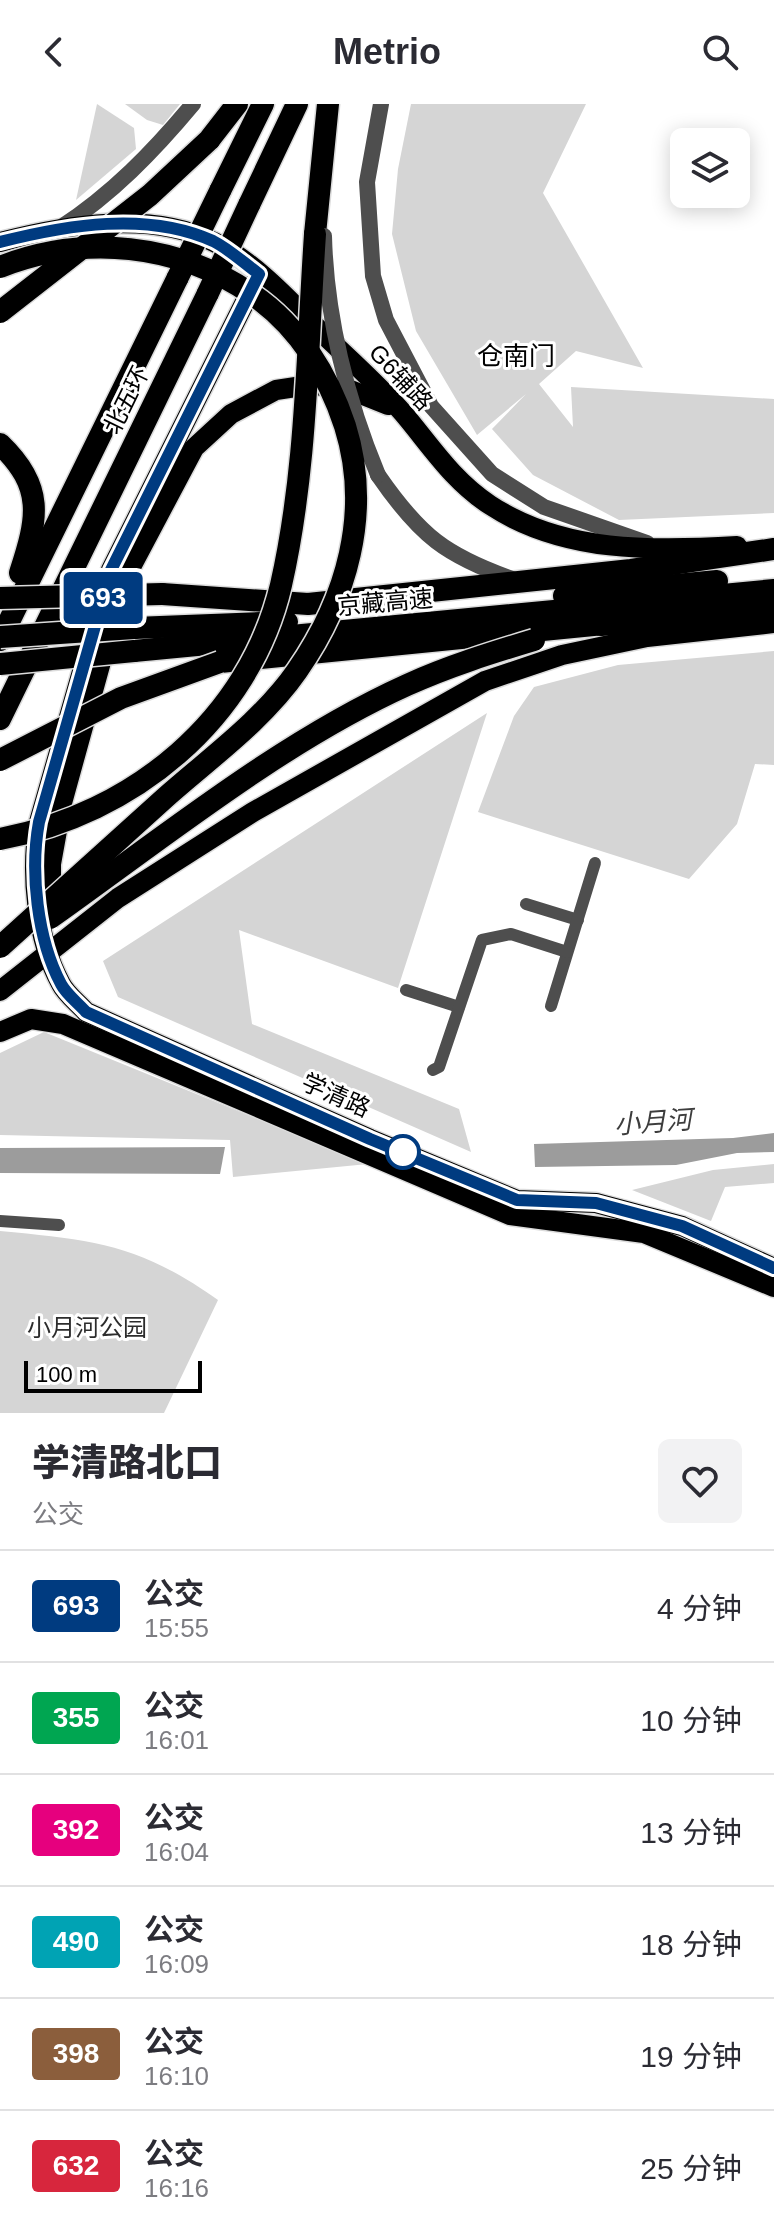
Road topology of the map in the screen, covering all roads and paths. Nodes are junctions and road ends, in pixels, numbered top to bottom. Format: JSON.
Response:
{"nodes":[{"id":1,"x":193,"y":104,"type":"edge"},
{"id":2,"x":237,"y":104,"type":"edge"},
{"id":3,"x":263,"y":104,"type":"edge"},
{"id":4,"x":297,"y":104,"type":"edge"},
{"id":5,"x":328,"y":104,"type":"edge"},
{"id":6,"x":339,"y":104,"type":"edge"},
{"id":7,"x":381,"y":104,"type":"edge"},
{"id":8,"x":58,"y":229,"type":"junction"},
{"id":9,"x":320,"y":234,"type":"junction"},
{"id":10,"x":0,"y":242,"type":"edge"},
{"id":11,"x":0,"y":267,"type":"edge"},
{"id":12,"x":259,"y":274,"type":"junction"},
{"id":13,"x":2,"y":310,"type":"edge"},
{"id":14,"x":402,"y":413,"type":"junction"},
{"id":15,"x":0,"y":444,"type":"edge"},
{"id":16,"x":774,"y":546,"type":"edge"},
{"id":17,"x":668,"y":550,"type":"junction"},
{"id":18,"x":774,"y":575,"type":"edge"},
{"id":19,"x":517,"y":581,"type":"junction"},
{"id":20,"x":774,"y":590,"type":"edge"},
{"id":21,"x":0,"y":598,"type":"edge"},
{"id":22,"x":774,"y":608,"type":"edge"},
{"id":23,"x":0,"y":622,"type":"edge"},
{"id":24,"x":614,"y":623,"type":"junction"},
{"id":25,"x":774,"y":623,"type":"edge"},
{"id":26,"x":0,"y":638,"type":"edge"},
{"id":27,"x":0,"y":664,"type":"edge"},
{"id":28,"x":0,"y":719,"type":"edge"},
{"id":29,"x":0,"y":760,"type":"edge"},
{"id":30,"x":0,"y":839,"type":"edge"},
{"id":31,"x":595,"y":863,"type":"dead end"},
{"id":32,"x":526,"y":904,"type":"dead end"},
{"id":33,"x":578,"y":920,"type":"junction"},
{"id":34,"x":0,"y":947,"type":"edge"},
{"id":35,"x":50,"y":952,"type":"junction"},
{"id":36,"x":567,"y":952,"type":"junction"},
{"id":37,"x":0,"y":954,"type":"edge"},
{"id":38,"x":62,"y":986,"type":"junction"},
{"id":39,"x":406,"y":990,"type":"dead end"},
{"id":40,"x":0,"y":991,"type":"edge"},
{"id":41,"x":551,"y":1006,"type":"dead end"},
{"id":42,"x":459,"y":1007,"type":"junction"},
{"id":43,"x":31,"y":1019,"type":"junction"},
{"id":44,"x":0,"y":1032,"type":"edge"},
{"id":45,"x":433,"y":1070,"type":"dead end"},
{"id":46,"x":0,"y":1221,"type":"edge"},
{"id":47,"x":59,"y":1225,"type":"dead end"},
{"id":48,"x":774,"y":1268,"type":"edge"},
{"id":49,"x":774,"y":1287,"type":"edge"}],
"edges":[{"from":1,"to":8,"type":"street"},
{"from":2,"to":13,"type":"highway","bridge":true},
{"from":3,"to":26,"type":"highway","name":"北五环","bridge":true},
{"from":4,"to":28,"type":"highway","name":"北五环","bridge":true},
{"from":5,"to":9,"type":"highway"},
{"from":6,"to":9,"type":"street"},
{"from":7,"to":17,"type":"street"},
{"from":8,"to":10,"type":"main road","name":"G6辅路"},
{"from":8,"to":12,"type":"main road","name":"G6辅路"},
{"from":9,"to":19,"type":"street","bridge":true},
{"from":9,"to":30,"type":"highway","bridge":true},
{"from":11,"to":34,"type":"highway","bridge":true},
{"from":12,"to":14,"type":"main road","name":"G6辅路"},
{"from":12,"to":35,"type":"main road","name":"学清路"},
{"from":14,"to":17,"type":"main road","name":"G6辅路"},
{"from":14,"to":35,"type":"main road"},
{"from":15,"to":23,"type":"highway"},
{"from":16,"to":17,"type":"main road","name":"G6辅路"},
{"from":16,"to":19,"type":"highway"},
{"from":18,"to":26,"type":"highway","name":"京藏高速","bridge":true},
{"from":19,"to":21,"type":"highway","bridge":true},
{"from":20,"to":27,"type":"highway","name":"京藏高速","bridge":true},
{"from":22,"to":24,"type":"highway"},
{"from":24,"to":29,"type":"highway","bridge":true},
{"from":24,"to":37,"type":"highway","bridge":true},
{"from":25,"to":35,"type":"main road"},
{"from":31,"to":33,"type":"street"},
{"from":32,"to":33,"type":"street"},
{"from":33,"to":36,"type":"street"},
{"from":35,"to":38,"type":"main road","name":"学清路"},
{"from":35,"to":40,"type":"main road"},
{"from":36,"to":41,"type":"street"},
{"from":36,"to":42,"type":"street"},
{"from":38,"to":43,"type":"main road"},
{"from":38,"to":48,"type":"main road","name":"学清路"},
{"from":39,"to":42,"type":"street"},
{"from":42,"to":45,"type":"street"},
{"from":43,"to":44,"type":"main road"},
{"from":43,"to":49,"type":"main road","name":"学清路"},
{"from":46,"to":47,"type":"street"}]}
